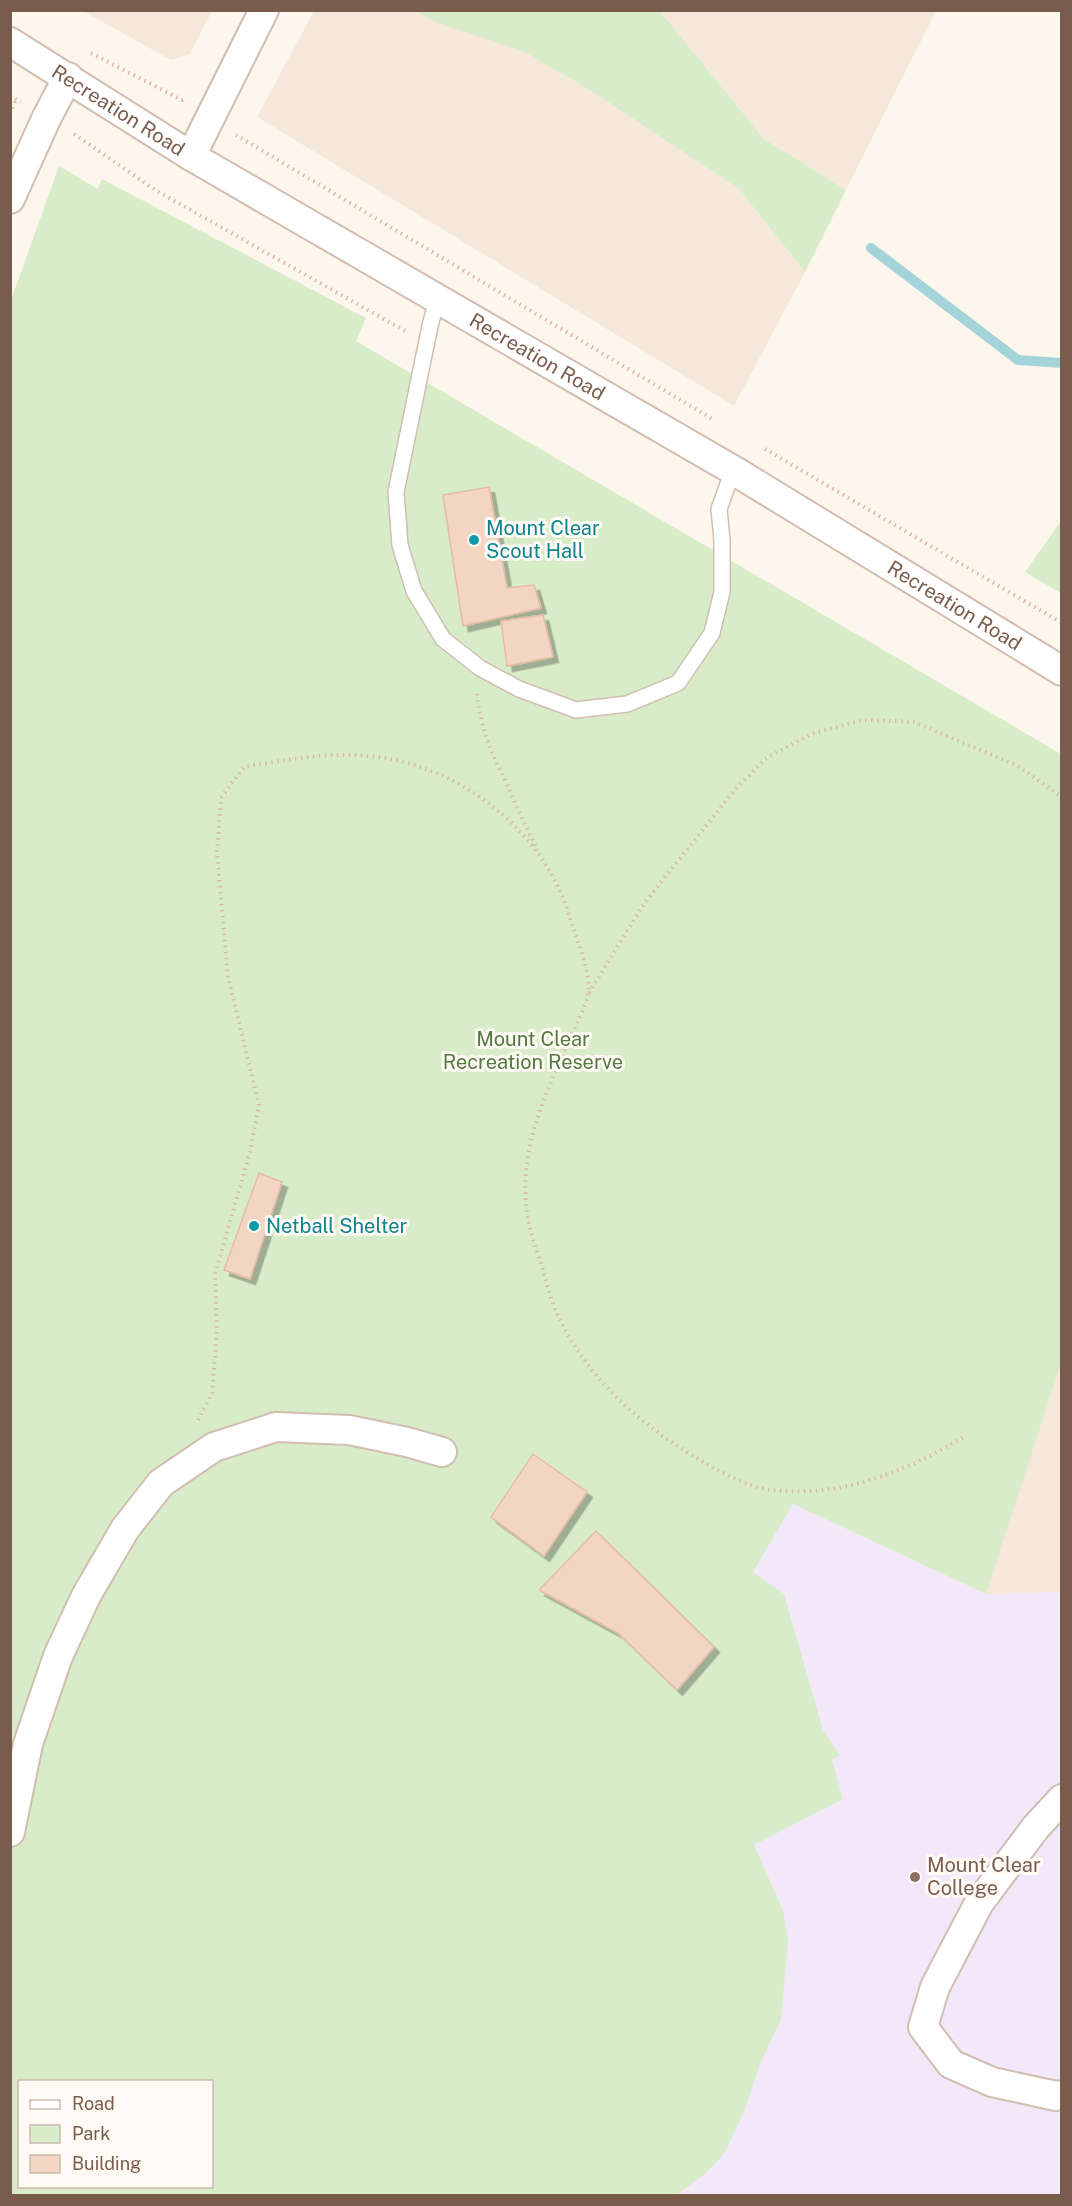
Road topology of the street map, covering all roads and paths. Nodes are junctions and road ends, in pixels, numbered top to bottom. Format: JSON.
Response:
{"nodes":[{"id":1,"x":264,"y":10,"type":"edge"},
{"id":2,"x":10,"y":42,"type":"edge"},
{"id":3,"x":81,"y":48,"type":"dead end"},
{"id":4,"x":68,"y":76,"type":"junction"},
{"id":5,"x":16,"y":99,"type":"dead end"},
{"id":6,"x":182,"y":100,"type":"dead end"},
{"id":7,"x":10,"y":114,"type":"edge"},
{"id":8,"x":46,"y":119,"type":"junction"},
{"id":9,"x":210,"y":119,"type":"junction"},
{"id":10,"x":191,"y":156,"type":"junction"},
{"id":11,"x":10,"y":199,"type":"edge"},
{"id":12,"x":437,"y":299,"type":"junction"},
{"id":13,"x":426,"y":344,"type":"junction"},
{"id":14,"x":717,"y":421,"type":"dead end"},
{"id":15,"x":757,"y":445,"type":"dead end"},
{"id":16,"x":733,"y":470,"type":"junction"},
{"id":17,"x":1062,"y":623,"type":"edge"},
{"id":18,"x":1062,"y":671,"type":"edge"},
{"id":19,"x":476,"y":686,"type":"dead end"},
{"id":20,"x":1062,"y":797,"type":"edge"},
{"id":21,"x":542,"y":856,"type":"junction"},
{"id":22,"x":588,"y":993,"type":"junction"},
{"id":23,"x":193,"y":1429,"type":"dead end"},
{"id":24,"x":964,"y":1437,"type":"dead end"},
{"id":25,"x":442,"y":1452,"type":"dead end"},
{"id":26,"x":1062,"y":1799,"type":"edge"},
{"id":27,"x":10,"y":1832,"type":"edge"},
{"id":28,"x":1062,"y":2095,"type":"edge"}],
"edges":[{"from":1,"to":9,"type":"street"},
{"from":2,"to":4,"type":"street","name":"Recreation Road"},
{"from":3,"to":6,"type":"path"},
{"from":4,"to":8,"type":"street"},
{"from":4,"to":10,"type":"street","name":"Recreation Road"},
{"from":5,"to":7,"type":"path"},
{"from":8,"to":11,"type":"street"},
{"from":8,"to":13,"type":"path"},
{"from":9,"to":10,"type":"street"},
{"from":9,"to":14,"type":"path"},
{"from":10,"to":12,"type":"street","name":"Recreation Road"},
{"from":12,"to":13,"type":"lane"},
{"from":12,"to":16,"type":"street","name":"Recreation Road"},
{"from":13,"to":16,"type":"lane"},
{"from":15,"to":17,"type":"path"},
{"from":16,"to":18,"type":"street","name":"Recreation Road"},
{"from":19,"to":21,"type":"path"},
{"from":20,"to":22,"type":"path"},
{"from":21,"to":22,"type":"path"},
{"from":21,"to":23,"type":"path"},
{"from":22,"to":24,"type":"path"},
{"from":25,"to":27,"type":"street"},
{"from":26,"to":28,"type":"street"}]}
